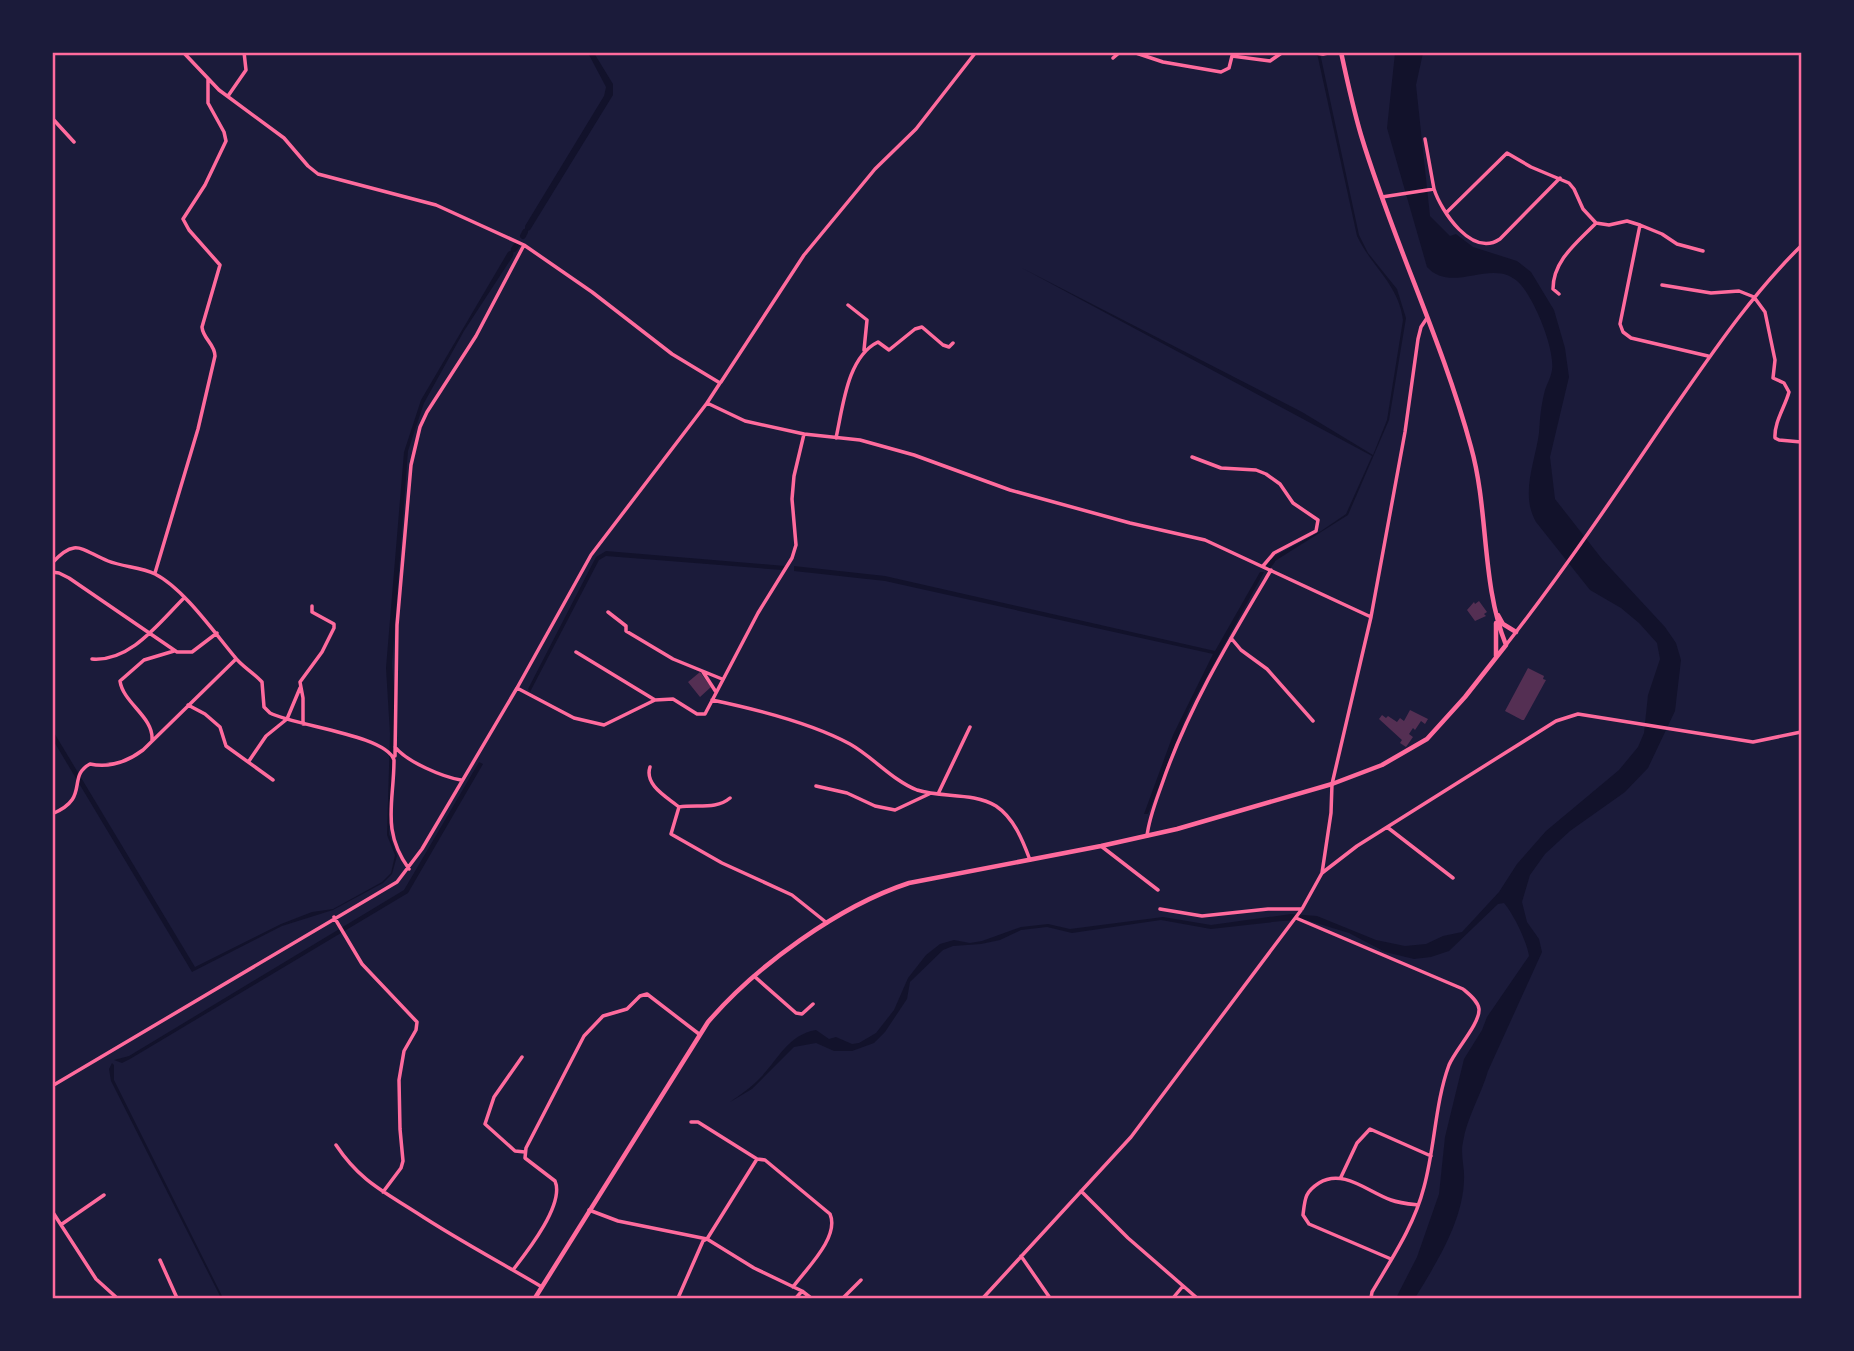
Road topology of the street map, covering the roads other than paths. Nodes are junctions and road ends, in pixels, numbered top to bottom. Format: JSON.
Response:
{"nodes":[{"id":1,"x":183,"y":52,"type":"edge"},
{"id":2,"x":244,"y":52,"type":"edge"},
{"id":3,"x":976,"y":52,"type":"edge"},
{"id":4,"x":1120,"y":52,"type":"edge"},
{"id":5,"x":1133,"y":52,"type":"edge"},
{"id":6,"x":1283,"y":52,"type":"edge"},
{"id":7,"x":1308,"y":52,"type":"edge"},
{"id":8,"x":1332,"y":52,"type":"edge"},
{"id":9,"x":1341,"y":52,"type":"edge"},
{"id":10,"x":1314,"y":54,"type":"edge"},
{"id":11,"x":1113,"y":58,"type":"dead end"},
{"id":12,"x":208,"y":79,"type":"junction"},
{"id":13,"x":228,"y":96,"type":"junction"},
{"id":14,"x":52,"y":118,"type":"edge"},
{"id":15,"x":1425,"y":139,"type":"dead end"},
{"id":16,"x":74,"y":142,"type":"dead end"},
{"id":17,"x":1560,"y":178,"type":"junction"},
{"id":18,"x":1434,"y":189,"type":"junction"},
{"id":19,"x":1382,"y":197,"type":"junction"},
{"id":20,"x":1446,"y":213,"type":"junction"},
{"id":21,"x":1595,"y":223,"type":"junction"},
{"id":22,"x":1640,"y":225,"type":"junction"},
{"id":23,"x":524,"y":245,"type":"junction"},
{"id":24,"x":1801,"y":246,"type":"edge"},
{"id":25,"x":1703,"y":251,"type":"dead end"},
{"id":26,"x":1662,"y":285,"type":"dead end"},
{"id":27,"x":1559,"y":294,"type":"dead end"},
{"id":28,"x":1754,"y":297,"type":"junction"},
{"id":29,"x":848,"y":305,"type":"dead end"},
{"id":30,"x":1427,"y":318,"type":"junction"},
{"id":31,"x":953,"y":343,"type":"dead end"},
{"id":32,"x":864,"y":352,"type":"junction"},
{"id":33,"x":1709,"y":357,"type":"junction"},
{"id":34,"x":720,"y":383,"type":"junction"},
{"id":35,"x":708,"y":403,"type":"junction"},
{"id":36,"x":804,"y":434,"type":"junction"},
{"id":37,"x":836,"y":438,"type":"junction"},
{"id":38,"x":1801,"y":442,"type":"edge"},
{"id":39,"x":1192,"y":457,"type":"dead end"},
{"id":40,"x":52,"y":563,"type":"edge"},
{"id":41,"x":1263,"y":566,"type":"junction"},
{"id":42,"x":1272,"y":570,"type":"junction"},
{"id":43,"x":52,"y":572,"type":"edge"},
{"id":44,"x":155,"y":574,"type":"junction"},
{"id":45,"x":184,"y":598,"type":"junction"},
{"id":46,"x":312,"y":606,"type":"dead end"},
{"id":47,"x":1496,"y":611,"type":"junction"},
{"id":48,"x":608,"y":612,"type":"dead end"},
{"id":49,"x":1371,"y":617,"type":"junction"},
{"id":50,"x":1496,"y":618,"type":"junction"},
{"id":51,"x":1516,"y":632,"type":"junction"},
{"id":52,"x":148,"y":633,"type":"junction"},
{"id":53,"x":217,"y":633,"type":"junction"},
{"id":54,"x":1231,"y":638,"type":"junction"},
{"id":55,"x":1506,"y":645,"type":"junction"},
{"id":56,"x":174,"y":651,"type":"junction"},
{"id":57,"x":576,"y":652,"type":"dead end"},
{"id":58,"x":1496,"y":657,"type":"junction"},
{"id":59,"x":92,"y":659,"type":"dead end"},
{"id":60,"x":236,"y":659,"type":"junction"},
{"id":61,"x":702,"y":671,"type":"junction"},
{"id":62,"x":722,"y":679,"type":"junction"},
{"id":63,"x":300,"y":688,"type":"junction"},
{"id":64,"x":517,"y":688,"type":"junction"},
{"id":65,"x":716,"y":692,"type":"junction"},
{"id":66,"x":655,"y":700,"type":"junction"},
{"id":67,"x":712,"y":700,"type":"junction"},
{"id":68,"x":188,"y":705,"type":"junction"},
{"id":69,"x":287,"y":719,"type":"junction"},
{"id":70,"x":1313,"y":721,"type":"dead end"},
{"id":71,"x":303,"y":724,"type":"junction"},
{"id":72,"x":970,"y":727,"type":"dead end"},
{"id":73,"x":1801,"y":732,"type":"edge"},
{"id":74,"x":152,"y":742,"type":"junction"},
{"id":75,"x":395,"y":745,"type":"junction"},
{"id":76,"x":394,"y":758,"type":"junction"},
{"id":77,"x":249,"y":761,"type":"junction"},
{"id":78,"x":650,"y":767,"type":"dead end"},
{"id":79,"x":272,"y":780,"type":"dead end"},
{"id":80,"x":461,"y":780,"type":"junction"},
{"id":81,"x":1332,"y":784,"type":"junction"},
{"id":82,"x":816,"y":786,"type":"dead end"},
{"id":83,"x":930,"y":793,"type":"junction"},
{"id":84,"x":938,"y":793,"type":"junction"},
{"id":85,"x":730,"y":798,"type":"dead end"},
{"id":86,"x":679,"y":807,"type":"junction"},
{"id":87,"x":52,"y":814,"type":"edge"},
{"id":88,"x":1387,"y":827,"type":"junction"},
{"id":89,"x":1147,"y":836,"type":"junction"},
{"id":90,"x":1101,"y":846,"type":"junction"},
{"id":91,"x":1030,"y":860,"type":"junction"},
{"id":92,"x":408,"y":869,"type":"junction"},
{"id":93,"x":1322,"y":873,"type":"junction"},
{"id":94,"x":1452,"y":878,"type":"dead end"},
{"id":95,"x":1158,"y":890,"type":"dead end"},
{"id":96,"x":1160,"y":909,"type":"dead end"},
{"id":97,"x":1301,"y":910,"type":"junction"},
{"id":98,"x":334,"y":917,"type":"junction"},
{"id":99,"x":1296,"y":917,"type":"junction"},
{"id":100,"x":827,"y":923,"type":"junction"},
{"id":101,"x":754,"y":976,"type":"junction"},
{"id":102,"x":813,"y":1004,"type":"dead end"},
{"id":103,"x":699,"y":1034,"type":"junction"},
{"id":104,"x":522,"y":1057,"type":"dead end"},
{"id":105,"x":52,"y":1086,"type":"edge"},
{"id":106,"x":691,"y":1122,"type":"dead end"},
{"id":107,"x":336,"y":1145,"type":"dead end"},
{"id":108,"x":525,"y":1152,"type":"junction"},
{"id":109,"x":1430,"y":1156,"type":"junction"},
{"id":110,"x":757,"y":1159,"type":"junction"},
{"id":111,"x":1341,"y":1177,"type":"junction"},
{"id":112,"x":1081,"y":1191,"type":"junction"},
{"id":113,"x":383,"y":1192,"type":"junction"},
{"id":114,"x":104,"y":1195,"type":"dead end"},
{"id":115,"x":1418,"y":1205,"type":"junction"},
{"id":116,"x":52,"y":1210,"type":"edge"},
{"id":117,"x":589,"y":1210,"type":"junction"},
{"id":118,"x":62,"y":1224,"type":"junction"},
{"id":119,"x":707,"y":1239,"type":"junction"},
{"id":120,"x":1021,"y":1256,"type":"junction"},
{"id":121,"x":1391,"y":1259,"type":"junction"},
{"id":122,"x":160,"y":1261,"type":"dead end"},
{"id":123,"x":513,"y":1270,"type":"junction"},
{"id":124,"x":862,"y":1280,"type":"dead end"},
{"id":125,"x":1183,"y":1286,"type":"junction"},
{"id":126,"x":542,"y":1287,"type":"junction"},
{"id":127,"x":793,"y":1287,"type":"junction"},
{"id":128,"x":802,"y":1291,"type":"junction"},
{"id":129,"x":117,"y":1298,"type":"edge"},
{"id":130,"x":177,"y":1298,"type":"edge"},
{"id":131,"x":535,"y":1298,"type":"edge"},
{"id":132,"x":678,"y":1298,"type":"edge"},
{"id":133,"x":796,"y":1298,"type":"edge"},
{"id":134,"x":811,"y":1298,"type":"edge"},
{"id":135,"x":843,"y":1298,"type":"edge"},
{"id":136,"x":983,"y":1298,"type":"edge"},
{"id":137,"x":1050,"y":1298,"type":"edge"},
{"id":138,"x":1173,"y":1298,"type":"edge"},
{"id":139,"x":1197,"y":1298,"type":"edge"},
{"id":140,"x":1371,"y":1298,"type":"edge"}],
"edges":[{"from":1,"to":12,"type":"street"},
{"from":2,"to":13,"type":"street"},
{"from":3,"to":34,"type":"street"},
{"from":4,"to":11,"type":"street"},
{"from":5,"to":6,"type":"street"},
{"from":7,"to":10,"type":"street"},
{"from":8,"to":10,"type":"street"},
{"from":9,"to":19,"type":"street"},
{"from":12,"to":13,"type":"street"},
{"from":12,"to":44,"type":"street"},
{"from":13,"to":23,"type":"street"},
{"from":14,"to":16,"type":"street"},
{"from":15,"to":18,"type":"street"},
{"from":17,"to":20,"type":"street"},
{"from":17,"to":20,"type":"street"},
{"from":17,"to":21,"type":"street"},
{"from":18,"to":19,"type":"street"},
{"from":18,"to":20,"type":"street"},
{"from":19,"to":30,"type":"street"},
{"from":21,"to":22,"type":"street"},
{"from":21,"to":27,"type":"street"},
{"from":22,"to":25,"type":"street"},
{"from":22,"to":33,"type":"street"},
{"from":23,"to":34,"type":"street"},
{"from":23,"to":75,"type":"street"},
{"from":24,"to":28,"type":"street"},
{"from":26,"to":28,"type":"street"},
{"from":28,"to":33,"type":"street"},
{"from":28,"to":38,"type":"street"},
{"from":29,"to":32,"type":"street"},
{"from":30,"to":47,"type":"street"},
{"from":30,"to":49,"type":"street"},
{"from":31,"to":32,"type":"street"},
{"from":32,"to":37,"type":"street"},
{"from":33,"to":51,"type":"street"},
{"from":34,"to":35,"type":"street"},
{"from":35,"to":36,"type":"street"},
{"from":35,"to":64,"type":"street"},
{"from":36,"to":37,"type":"street"},
{"from":36,"to":62,"type":"street"},
{"from":37,"to":41,"type":"street"},
{"from":39,"to":41,"type":"street"},
{"from":40,"to":44,"type":"street"},
{"from":41,"to":42,"type":"street"},
{"from":42,"to":49,"type":"street"},
{"from":42,"to":54,"type":"street"},
{"from":43,"to":52,"type":"street"},
{"from":44,"to":45,"type":"street"},
{"from":45,"to":52,"type":"street"},
{"from":45,"to":53,"type":"street"},
{"from":46,"to":63,"type":"street"},
{"from":47,"to":50,"type":"street"},
{"from":47,"to":51,"type":"street"},
{"from":48,"to":61,"type":"street"},
{"from":49,"to":81,"type":"street"},
{"from":50,"to":55,"type":"street"},
{"from":50,"to":58,"type":"street"},
{"from":51,"to":55,"type":"street"},
{"from":52,"to":56,"type":"street"},
{"from":52,"to":59,"type":"street"},
{"from":53,"to":56,"type":"street"},
{"from":53,"to":60,"type":"street"},
{"from":54,"to":70,"type":"street"},
{"from":54,"to":89,"type":"street"},
{"from":55,"to":58,"type":"street"},
{"from":56,"to":74,"type":"street"},
{"from":57,"to":66,"type":"street"},
{"from":58,"to":81,"type":"street"},
{"from":60,"to":68,"type":"street"},
{"from":60,"to":69,"type":"street"},
{"from":61,"to":62,"type":"street"},
{"from":61,"to":65,"type":"street"},
{"from":62,"to":65,"type":"street"},
{"from":63,"to":69,"type":"street"},
{"from":63,"to":71,"type":"street"},
{"from":64,"to":66,"type":"street"},
{"from":64,"to":80,"type":"street"},
{"from":65,"to":67,"type":"street"},
{"from":66,"to":67,"type":"street"},
{"from":67,"to":83,"type":"street"},
{"from":68,"to":74,"type":"street"},
{"from":68,"to":77,"type":"street"},
{"from":69,"to":71,"type":"street"},
{"from":69,"to":77,"type":"street"},
{"from":71,"to":76,"type":"street"},
{"from":72,"to":84,"type":"street"},
{"from":73,"to":88,"type":"street"},
{"from":74,"to":87,"type":"street"},
{"from":75,"to":76,"type":"street"},
{"from":75,"to":80,"type":"street"},
{"from":76,"to":92,"type":"street"},
{"from":77,"to":79,"type":"street"},
{"from":78,"to":86,"type":"street"},
{"from":80,"to":92,"type":"street"},
{"from":81,"to":89,"type":"street"},
{"from":81,"to":93,"type":"street"},
{"from":82,"to":83,"type":"street"},
{"from":83,"to":84,"type":"street"},
{"from":84,"to":91,"type":"street"},
{"from":85,"to":86,"type":"street"},
{"from":86,"to":100,"type":"street"},
{"from":88,"to":93,"type":"street"},
{"from":88,"to":94,"type":"street"},
{"from":89,"to":90,"type":"street"},
{"from":90,"to":91,"type":"street"},
{"from":90,"to":95,"type":"street"},
{"from":91,"to":100,"type":"street"},
{"from":92,"to":98,"type":"street"},
{"from":93,"to":97,"type":"street"},
{"from":96,"to":97,"type":"street"},
{"from":97,"to":99,"type":"street"},
{"from":98,"to":105,"type":"street"},
{"from":98,"to":113,"type":"street"},
{"from":99,"to":109,"type":"street"},
{"from":99,"to":112,"type":"street"},
{"from":100,"to":101,"type":"street"},
{"from":101,"to":102,"type":"street"},
{"from":101,"to":103,"type":"street"},
{"from":103,"to":108,"type":"street"},
{"from":103,"to":117,"type":"street"},
{"from":104,"to":108,"type":"street"},
{"from":106,"to":110,"type":"street"},
{"from":107,"to":113,"type":"street"},
{"from":108,"to":123,"type":"street"},
{"from":109,"to":111,"type":"street"},
{"from":109,"to":115,"type":"street"},
{"from":110,"to":119,"type":"street"},
{"from":110,"to":127,"type":"street"},
{"from":111,"to":115,"type":"street"},
{"from":111,"to":121,"type":"street"},
{"from":112,"to":120,"type":"street"},
{"from":112,"to":125,"type":"street"},
{"from":113,"to":123,"type":"street"},
{"from":114,"to":118,"type":"street"},
{"from":115,"to":121,"type":"street"},
{"from":116,"to":118,"type":"street"},
{"from":117,"to":119,"type":"street"},
{"from":117,"to":126,"type":"street"},
{"from":118,"to":129,"type":"street"},
{"from":119,"to":127,"type":"street"},
{"from":119,"to":132,"type":"street"},
{"from":120,"to":136,"type":"street"},
{"from":120,"to":137,"type":"street"},
{"from":121,"to":140,"type":"street"},
{"from":122,"to":130,"type":"street"},
{"from":123,"to":126,"type":"street"},
{"from":124,"to":135,"type":"street"},
{"from":125,"to":138,"type":"street"},
{"from":125,"to":139,"type":"street"},
{"from":126,"to":131,"type":"street"},
{"from":127,"to":128,"type":"street"},
{"from":128,"to":133,"type":"street"},
{"from":128,"to":134,"type":"street"}]}
